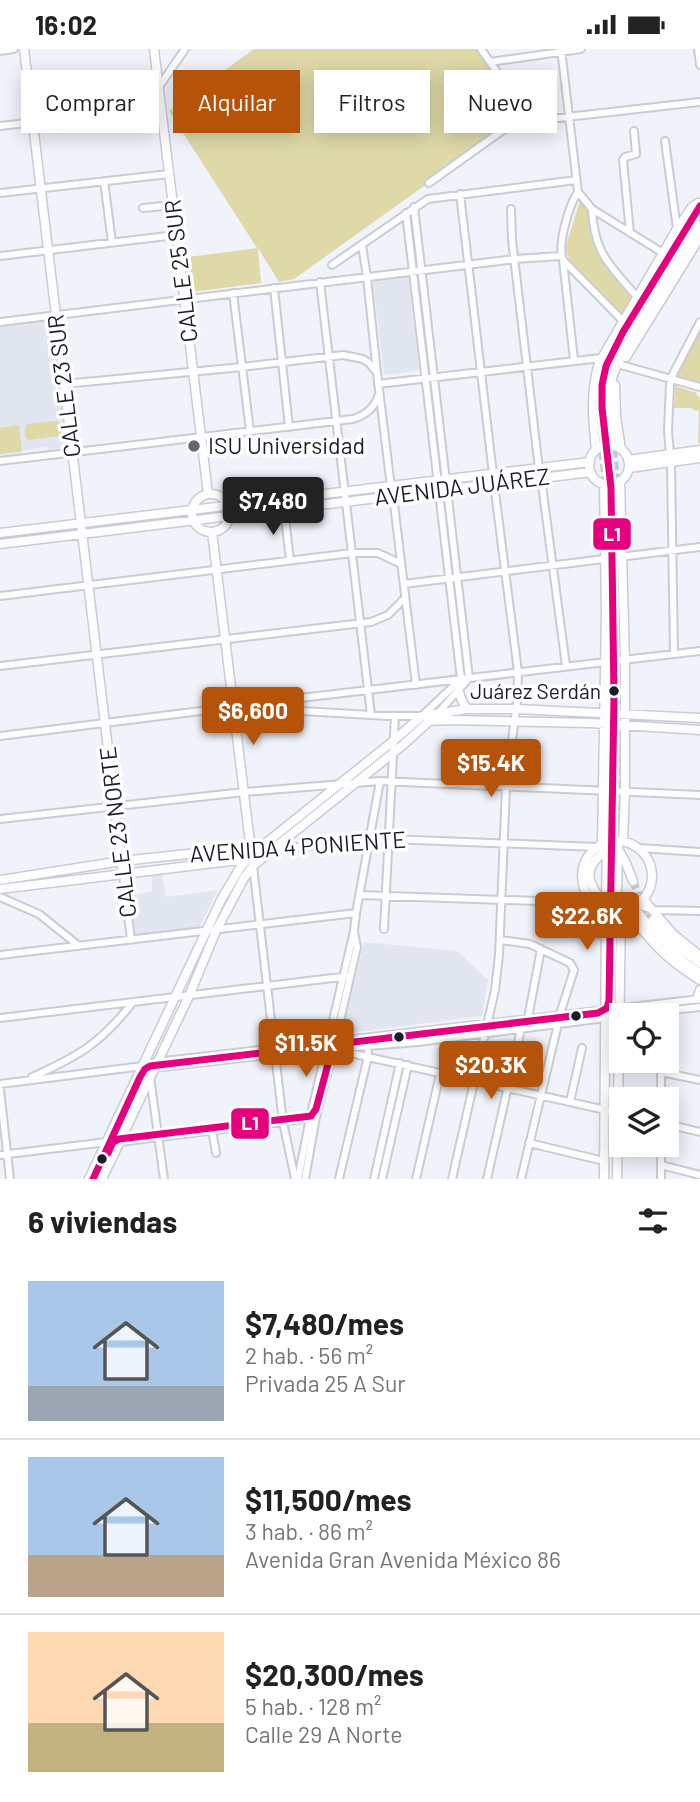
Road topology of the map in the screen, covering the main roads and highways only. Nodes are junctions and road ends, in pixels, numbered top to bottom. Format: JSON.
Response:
{"nodes":[{"id":1,"x":23,"y":49,"type":"edge"},
{"id":2,"x":154,"y":49,"type":"edge"},
{"id":3,"x":699,"y":201,"type":"edge"},
{"id":4,"x":700,"y":225,"type":"edge"},
{"id":5,"x":700,"y":237,"type":"edge"},
{"id":6,"x":612,"y":438,"type":"tunnel mouth"},
{"id":7,"x":601,"y":440,"type":"tunnel mouth"},
{"id":8,"x":621,"y":449,"type":"junction"},
{"id":9,"x":596,"y":450,"type":"junction"},
{"id":10,"x":700,"y":450,"type":"edge"},
{"id":11,"x":670,"y":458,"type":"junction"},
{"id":12,"x":700,"y":459,"type":"edge"},
{"id":13,"x":628,"y":464,"type":"junction"},
{"id":14,"x":590,"y":467,"type":"junction"},
{"id":15,"x":620,"y":481,"type":"junction"},
{"id":16,"x":604,"y":484,"type":"junction"},
{"id":17,"x":392,"y":491,"type":"junction"},
{"id":18,"x":208,"y":494,"type":"junction"},
{"id":19,"x":229,"y":506,"type":"junction"},
{"id":20,"x":192,"y":510,"type":"junction"},
{"id":21,"x":230,"y":516,"type":"junction"},
{"id":22,"x":193,"y":520,"type":"junction"},
{"id":23,"x":81,"y":523,"type":"junction"},
{"id":24,"x":212,"y":532,"type":"junction"},
{"id":25,"x":0,"y":533,"type":"edge"},
{"id":26,"x":82,"y":534,"type":"junction"},
{"id":27,"x":0,"y":544,"type":"edge"},
{"id":28,"x":458,"y":692,"type":"road end"},
{"id":29,"x":467,"y":709,"type":"junction"},
{"id":30,"x":605,"y":714,"type":"junction"},
{"id":31,"x":625,"y":715,"type":"junction"},
{"id":32,"x":700,"y":718,"type":"edge"},
{"id":33,"x":425,"y":719,"type":"junction"},
{"id":34,"x":105,"y":724,"type":"joint"},
{"id":35,"x":604,"y":724,"type":"junction"},
{"id":36,"x":625,"y":725,"type":"junction"},
{"id":37,"x":700,"y":730,"type":"edge"},
{"id":38,"x":619,"y":846,"type":"junction"},
{"id":39,"x":602,"y":847,"type":"junction"},
{"id":40,"x":260,"y":848,"type":"junction"},
{"id":41,"x":273,"y":849,"type":"junction"},
{"id":42,"x":251,"y":857,"type":"junction"},
{"id":43,"x":122,"y":861,"type":"junction"},
{"id":44,"x":123,"y":874,"type":"junction"},
{"id":45,"x":0,"y":880,"type":"edge"},
{"id":46,"x":633,"y":881,"type":"tunnel mouth"},
{"id":47,"x":0,"y":890,"type":"edge"},
{"id":48,"x":617,"y":898,"type":"tunnel mouth"},
{"id":49,"x":600,"y":903,"type":"junction"},
{"id":50,"x":633,"y":906,"type":"junction"},
{"id":51,"x":611,"y":911,"type":"junction"},
{"id":52,"x":653,"y":920,"type":"tunnel mouth"},
{"id":53,"x":606,"y":921,"type":"tunnel mouth"},
{"id":54,"x":616,"y":924,"type":"tunnel mouth"},
{"id":55,"x":700,"y":956,"type":"edge"},
{"id":56,"x":700,"y":964,"type":"edge"},
{"id":57,"x":700,"y":973,"type":"edge"},
{"id":58,"x":700,"y":981,"type":"edge"},
{"id":59,"x":619,"y":1003,"type":"edge"},
{"id":60,"x":623,"y":1003,"type":"edge"},
{"id":61,"x":606,"y":1013,"type":"junction"},
{"id":62,"x":618,"y":1157,"type":"edge"},
{"id":63,"x":89,"y":1179,"type":"edge"},
{"id":64,"x":102,"y":1179,"type":"edge"},
{"id":65,"x":604,"y":1179,"type":"edge"},
{"id":66,"x":617,"y":1179,"type":"edge"}],
"edges":[{"from":1,"to":23,"type":"main road","name":"CALLE 23 SUR"},
{"from":2,"to":18,"type":"main road","name":"CALLE 25 SUR"},
{"from":3,"to":7,"type":"main road"},
{"from":3,"to":9,"type":"main road"},
{"from":4,"to":6,"type":"main road"},
{"from":5,"to":8,"type":"main road"},
{"from":8,"to":9,"type":"main road"},
{"from":8,"to":13,"type":"main road"},
{"from":9,"to":14,"type":"main road"},
{"from":10,"to":11,"type":"main road"},
{"from":11,"to":12,"type":"main road"},
{"from":11,"to":13,"type":"main road"},
{"from":13,"to":15,"type":"main road"},
{"from":14,"to":16,"type":"main road"},
{"from":14,"to":17,"type":"main road","name":"AVENIDA JUÁREZ"},
{"from":15,"to":16,"type":"main road"},
{"from":15,"to":31,"type":"main road"},
{"from":16,"to":30,"type":"main road"},
{"from":17,"to":19,"type":"main road","name":"AVENIDA JUÁREZ"},
{"from":17,"to":21,"type":"main road","name":"AVENIDA JUÁREZ"},
{"from":18,"to":19,"type":"main road"},
{"from":18,"to":20,"type":"main road"},
{"from":19,"to":20,"type":"main road","name":"AVENIDA JUÁREZ"},
{"from":19,"to":21,"type":"main road"},
{"from":20,"to":22,"type":"main road"},
{"from":20,"to":23,"type":"main road","name":"AVENIDA JUÁREZ"},
{"from":21,"to":22,"type":"main road","name":"AVENIDA JUÁREZ"},
{"from":21,"to":24,"type":"main road"},
{"from":22,"to":24,"type":"main road"},
{"from":22,"to":26,"type":"main road","name":"AVENIDA JUÁREZ"},
{"from":23,"to":25,"type":"main road","name":"AVENIDA JUÁREZ"},
{"from":23,"to":26,"type":"main road","name":"CALLE 23 SUR"},
{"from":24,"to":42,"type":"main road"},
{"from":26,"to":27,"type":"main road","name":"AVENIDA JUÁREZ"},
{"from":26,"to":34,"type":"main road","name":"CALLE 23 SUR"},
{"from":28,"to":29,"type":"main road"},
{"from":29,"to":30,"type":"main road"},
{"from":29,"to":33,"type":"main road"},
{"from":30,"to":31,"type":"main road"},
{"from":30,"to":35,"type":"main road"},
{"from":31,"to":32,"type":"main road"},
{"from":31,"to":36,"type":"main road"},
{"from":33,"to":35,"type":"main road"},
{"from":33,"to":40,"type":"main road"},
{"from":33,"to":41,"type":"main road"},
{"from":34,"to":43,"type":"main road","name":"CALLE 23 NORTE"},
{"from":35,"to":36,"type":"main road"},
{"from":35,"to":39,"type":"main road"},
{"from":36,"to":37,"type":"main road"},
{"from":36,"to":38,"type":"main road"},
{"from":38,"to":39,"type":"main road"},
{"from":38,"to":46,"type":"main road"},
{"from":38,"to":48,"type":"main road"},
{"from":38,"to":50,"type":"main road"},
{"from":39,"to":49,"type":"main road"},
{"from":39,"to":49,"type":"main road"},
{"from":39,"to":51,"type":"main road"},
{"from":40,"to":41,"type":"main road","name":"AVENIDA 4 PONIENTE"},
{"from":40,"to":42,"type":"main road","name":"AVENIDA 4 PONIENTE"},
{"from":41,"to":42,"type":"main road","name":"AVENIDA 4 PONIENTE"},
{"from":42,"to":43,"type":"main road","name":"AVENIDA 4 PONIENTE"},
{"from":42,"to":44,"type":"main road","name":"AVENIDA 4 PONIENTE"},
{"from":42,"to":63,"type":"main road"},
{"from":42,"to":64,"type":"main road"},
{"from":43,"to":44,"type":"main road","name":"CALLE 23 NORTE"},
{"from":43,"to":45,"type":"main road","name":"AVENIDA 4 PONIENTE"},
{"from":44,"to":47,"type":"main road","name":"AVENIDA 4 PONIENTE"},
{"from":49,"to":51,"type":"main road"},
{"from":49,"to":61,"type":"main road"},
{"from":50,"to":51,"type":"main road"},
{"from":50,"to":55,"type":"main road"},
{"from":50,"to":57,"type":"main road"},
{"from":50,"to":58,"type":"main road"},
{"from":50,"to":60,"type":"main road"},
{"from":52,"to":56,"type":"main road"},
{"from":53,"to":61,"type":"main road"},
{"from":54,"to":59,"type":"main road"},
{"from":61,"to":65,"type":"main road"},
{"from":62,"to":66,"type":"main road"}]}
